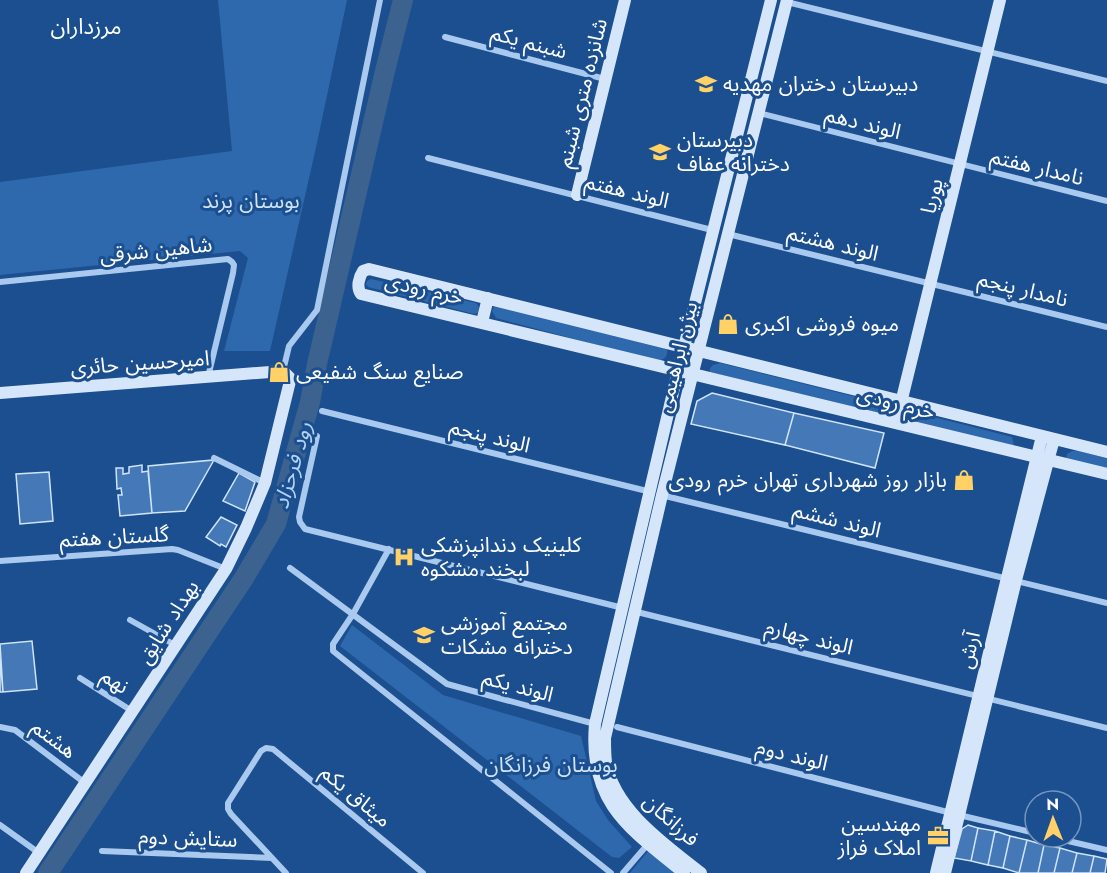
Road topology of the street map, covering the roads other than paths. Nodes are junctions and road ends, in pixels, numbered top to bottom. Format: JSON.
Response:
{"nodes":[{"id":1,"x":380,"y":0,"type":"edge"},
{"id":2,"x":625,"y":0,"type":"edge"},
{"id":3,"x":771,"y":0,"type":"edge"},
{"id":4,"x":785,"y":0,"type":"edge"},
{"id":5,"x":1000,"y":0,"type":"edge"},
{"id":6,"x":445,"y":37,"type":"dead end"},
{"id":7,"x":988,"y":51,"type":"junction"},
{"id":8,"x":605,"y":79,"type":"junction"},
{"id":9,"x":1107,"y":81,"type":"edge"},
{"id":10,"x":744,"y":108,"type":"junction"},
{"id":11,"x":759,"y":113,"type":"junction"},
{"id":12,"x":428,"y":158,"type":"dead end"},
{"id":13,"x":960,"y":165,"type":"junction"},
{"id":14,"x":577,"y":195,"type":"junction"},
{"id":15,"x":1107,"y":201,"type":"edge"},
{"id":16,"x":712,"y":230,"type":"junction"},
{"id":17,"x":728,"y":234,"type":"junction"},
{"id":18,"x":0,"y":282,"type":"edge"},
{"id":19,"x":930,"y":283,"type":"junction"},
{"id":20,"x":488,"y":298,"type":"junction"},
{"id":21,"x":482,"y":322,"type":"junction"},
{"id":22,"x":1107,"y":327,"type":"edge"},
{"id":23,"x":684,"y":347,"type":"junction"},
{"id":24,"x":699,"y":350,"type":"junction"},
{"id":25,"x":283,"y":371,"type":"junction"},
{"id":26,"x":678,"y":371,"type":"junction"},
{"id":27,"x":693,"y":374,"type":"junction"},
{"id":28,"x":208,"y":377,"type":"junction"},
{"id":29,"x":0,"y":390,"type":"edge"},
{"id":30,"x":901,"y":401,"type":"junction"},
{"id":31,"x":322,"y":411,"type":"dead end"},
{"id":32,"x":896,"y":423,"type":"junction"},
{"id":33,"x":317,"y":436,"type":"dead end"},
{"id":34,"x":1048,"y":438,"type":"junction"},
{"id":35,"x":1107,"y":452,"type":"edge"},
{"id":36,"x":214,"y":458,"type":"dead end"},
{"id":37,"x":1043,"y":459,"type":"junction"},
{"id":38,"x":1107,"y":474,"type":"edge"},
{"id":39,"x":265,"y":483,"type":"junction"},
{"id":40,"x":656,"y":494,"type":"junction"},
{"id":41,"x":388,"y":549,"type":"junction"},
{"id":42,"x":0,"y":561,"type":"edge"},
{"id":43,"x":290,"y":568,"type":"dead end"},
{"id":44,"x":226,"y":569,"type":"junction"},
{"id":45,"x":1011,"y":579,"type":"junction"},
{"id":46,"x":1107,"y":603,"type":"edge"},
{"id":47,"x":628,"y":610,"type":"junction"},
{"id":48,"x":353,"y":614,"type":"junction"},
{"id":49,"x":130,"y":620,"type":"dead end"},
{"id":50,"x":176,"y":646,"type":"junction"},
{"id":51,"x":80,"y":678,"type":"dead end"},
{"id":52,"x":983,"y":697,"type":"junction"},
{"id":53,"x":132,"y":711,"type":"junction"},
{"id":54,"x":607,"y":726,"type":"junction"},
{"id":55,"x":0,"y":727,"type":"edge"},
{"id":56,"x":1107,"y":728,"type":"edge"},
{"id":57,"x":85,"y":783,"type":"junction"},
{"id":58,"x":955,"y":814,"type":"junction"},
{"id":59,"x":0,"y":825,"type":"edge"},
{"id":60,"x":1023,"y":830,"type":"edge"},
{"id":61,"x":652,"y":839,"type":"junction"},
{"id":62,"x":1083,"y":844,"type":"edge"},
{"id":63,"x":1107,"y":850,"type":"edge"},
{"id":64,"x":102,"y":851,"type":"dead end"},
{"id":65,"x":39,"y":853,"type":"junction"},
{"id":66,"x":272,"y":858,"type":"junction"},
{"id":67,"x":26,"y":873,"type":"edge"},
{"id":68,"x":286,"y":873,"type":"edge"},
{"id":69,"x":423,"y":873,"type":"edge"},
{"id":70,"x":611,"y":873,"type":"edge"},
{"id":71,"x":623,"y":873,"type":"edge"},
{"id":72,"x":684,"y":873,"type":"edge"},
{"id":73,"x":701,"y":873,"type":"edge"},
{"id":74,"x":936,"y":873,"type":"edge"},
{"id":75,"x":945,"y":873,"type":"edge"}],
"edges":[{"from":1,"to":25,"type":"street"},
{"from":2,"to":8,"type":"street","name":"شانزده متری شبنم"},
{"from":3,"to":10,"type":"street","name":"بیژن ابراهیمی"},
{"from":4,"to":7,"type":"street"},
{"from":4,"to":11,"type":"street","name":"بیژن ابراهیمی"},
{"from":5,"to":7,"type":"street","name":"پوریا"},
{"from":6,"to":8,"type":"street","name":"شبنم یکم"},
{"from":7,"to":9,"type":"street"},
{"from":7,"to":13,"type":"street","name":"پوریا"},
{"from":8,"to":14,"type":"street","name":"شانزده متری شبنم"},
{"from":10,"to":11,"type":"street"},
{"from":10,"to":16,"type":"street","name":"بیژن ابراهیمی"},
{"from":11,"to":13,"type":"street","name":"الوند دهم"},
{"from":11,"to":17,"type":"street","name":"بیژن ابراهیمی"},
{"from":12,"to":14,"type":"street","name":"الوند هفتم"},
{"from":13,"to":15,"type":"street","name":"نامدار هفتم"},
{"from":13,"to":19,"type":"street","name":"پوریا"},
{"from":14,"to":16,"type":"street","name":"الوند هفتم"},
{"from":16,"to":17,"type":"street"},
{"from":16,"to":23,"type":"street","name":"بیژن ابراهیمی"},
{"from":17,"to":19,"type":"street","name":"الوند هشتم"},
{"from":17,"to":24,"type":"street","name":"بیژن ابراهیمی"},
{"from":18,"to":28,"type":"street","name":"شاهین شرقی"},
{"from":19,"to":22,"type":"street","name":"نامدار پنجم"},
{"from":19,"to":30,"type":"street","name":"پوریا"},
{"from":20,"to":21,"type":"street"},
{"from":20,"to":21,"type":"street","name":"خرم رودی"},
{"from":20,"to":23,"type":"street","name":"خرم رودی"},
{"from":21,"to":26,"type":"street","name":"خرم رودی"},
{"from":23,"to":24,"type":"street","name":"خرم رودی"},
{"from":23,"to":26,"type":"street","name":"بیژن ابراهیمی"},
{"from":24,"to":27,"type":"street","name":"بیژن ابراهیمی"},
{"from":24,"to":30,"type":"street","name":"خرم رودی"},
{"from":25,"to":28,"type":"street","name":"امیرحسین حائری"},
{"from":25,"to":39,"type":"street","name":"بهداد شایق"},
{"from":26,"to":27,"type":"street","name":"خرم رودی"},
{"from":26,"to":40,"type":"street","name":"بیژن ابراهیمی"},
{"from":27,"to":32,"type":"street","name":"خرم رودی"},
{"from":27,"to":40,"type":"street","name":"بیژن ابراهیمی"},
{"from":28,"to":29,"type":"street","name":"امیرحسین حائری"},
{"from":30,"to":32,"type":"street","name":"پوریا"},
{"from":30,"to":34,"type":"street","name":"خرم رودی"},
{"from":31,"to":40,"type":"street","name":"الوند پنجم"},
{"from":32,"to":37,"type":"street","name":"خرم رودی"},
{"from":33,"to":41,"type":"street","name":"الوند چهارم"},
{"from":34,"to":35,"type":"street","name":"خرم رودی"},
{"from":34,"to":37,"type":"street","name":"آرش"},
{"from":36,"to":39,"type":"street"},
{"from":37,"to":38,"type":"street","name":"خرم رودی"},
{"from":37,"to":45,"type":"street","name":"آرش"},
{"from":39,"to":44,"type":"street","name":"بهداد شایق"},
{"from":40,"to":45,"type":"street","name":"الوند ششم"},
{"from":40,"to":47,"type":"street","name":"بیژن ابراهیمی"},
{"from":41,"to":47,"type":"street","name":"الوند چهارم"},
{"from":41,"to":48,"type":"street"},
{"from":42,"to":44,"type":"street","name":"گلستان هفتم"},
{"from":43,"to":48,"type":"street","name":"الوند یکم"},
{"from":44,"to":50,"type":"street","name":"بهداد شایق"},
{"from":45,"to":46,"type":"street","name":"الوند ششم"},
{"from":45,"to":52,"type":"street","name":"آرش"},
{"from":47,"to":52,"type":"street","name":"الوند چهارم"},
{"from":47,"to":54,"type":"street","name":"بیژن ابراهیمی"},
{"from":48,"to":54,"type":"street","name":"الوند یکم"},
{"from":48,"to":70,"type":"street"},
{"from":49,"to":50,"type":"street"},
{"from":50,"to":53,"type":"street","name":"بهداد شایق"},
{"from":51,"to":53,"type":"street","name":"نهم"},
{"from":52,"to":56,"type":"street","name":"الوند چهارم"},
{"from":52,"to":58,"type":"street","name":"آرش"},
{"from":53,"to":57,"type":"street","name":"بهداد شایق"},
{"from":54,"to":58,"type":"street","name":"الوند دوم"},
{"from":54,"to":61,"type":"street","name":"فرزانگان"},
{"from":55,"to":57,"type":"street","name":"هشتم"},
{"from":57,"to":65,"type":"street","name":"بهداد شایق"},
{"from":58,"to":60,"type":"street","name":"الوند دوم"},
{"from":58,"to":74,"type":"street","name":"آرش"},
{"from":58,"to":75,"type":"street","name":"آرش"},
{"from":59,"to":65,"type":"street"},
{"from":61,"to":71,"type":"street"},
{"from":61,"to":72,"type":"street","name":"فرزانگان"},
{"from":61,"to":73,"type":"street","name":"فرزانگان"},
{"from":62,"to":63,"type":"street"},
{"from":64,"to":66,"type":"street","name":"ستایش دوم"},
{"from":65,"to":67,"type":"street","name":"بهداد شایق"},
{"from":66,"to":68,"type":"street"},
{"from":66,"to":69,"type":"street","name":"میثاق یکم"}]}
